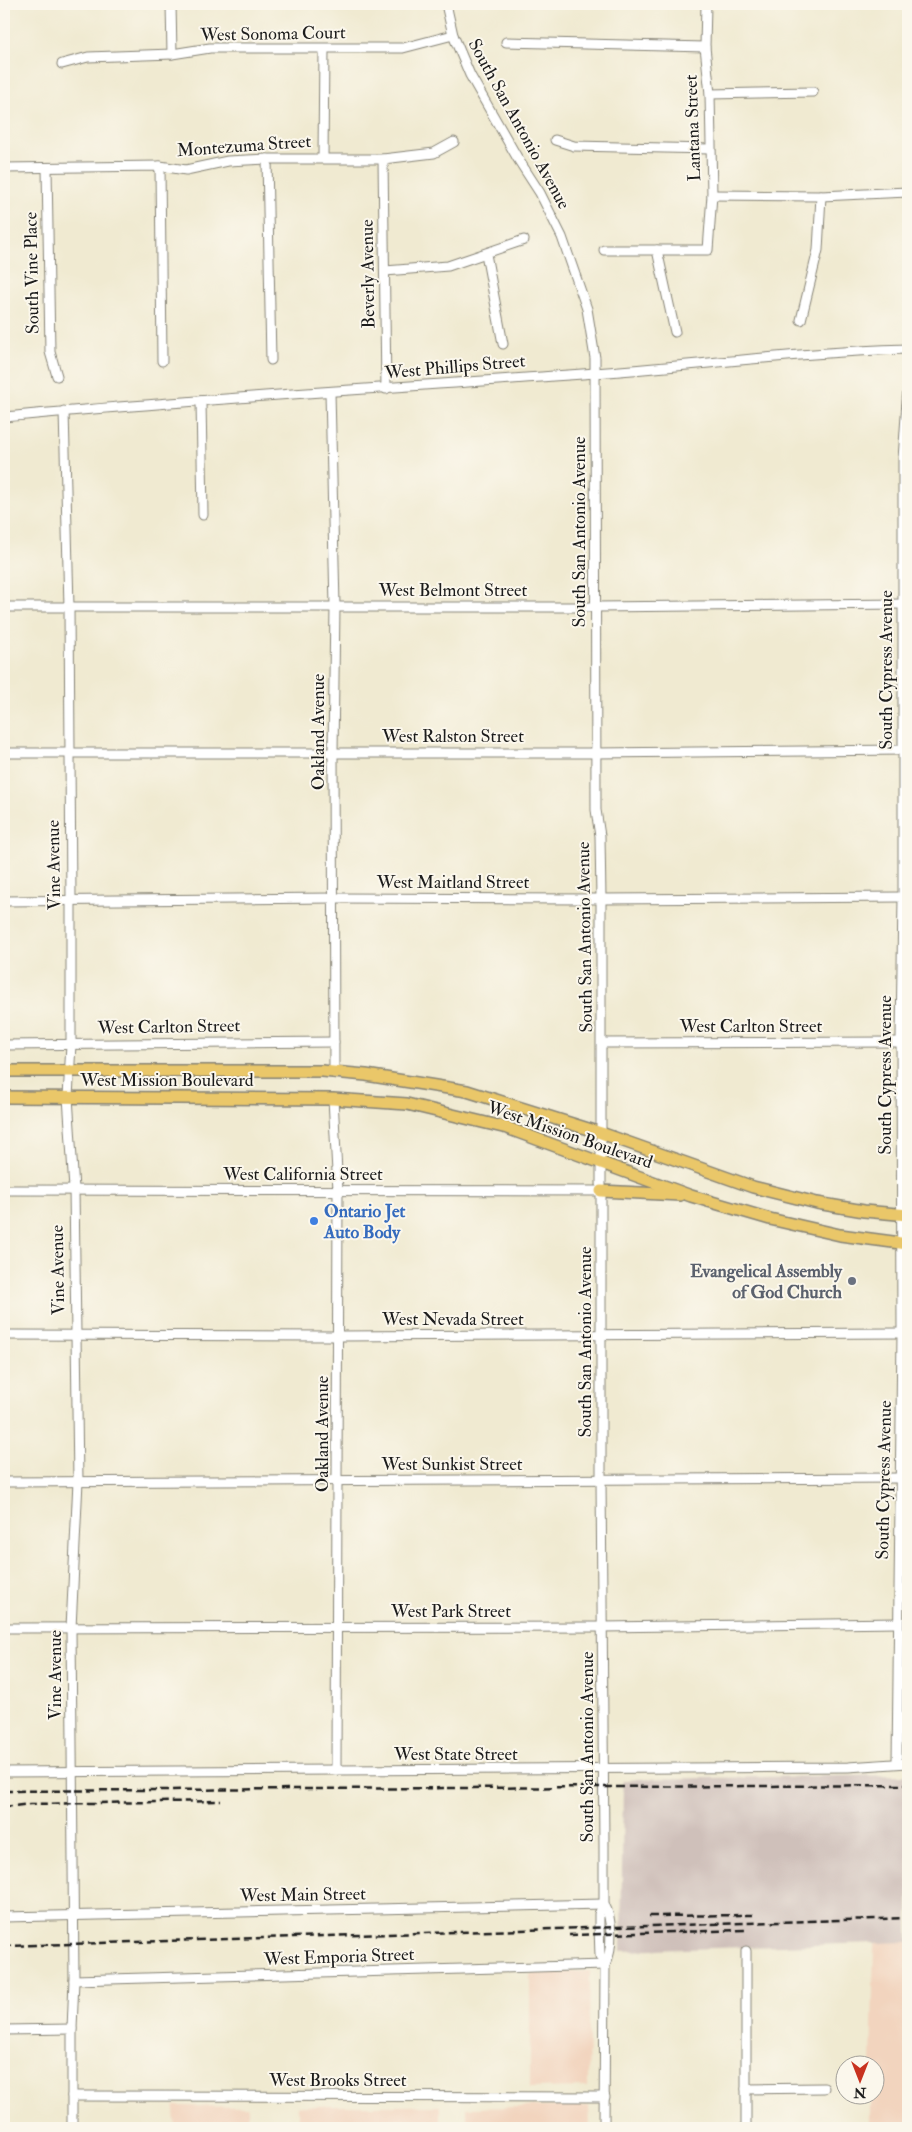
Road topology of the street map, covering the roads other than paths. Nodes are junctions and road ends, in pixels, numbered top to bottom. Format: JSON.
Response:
{"nodes":[{"id":1,"x":171,"y":4,"type":"edge"},
{"id":2,"x":446,"y":4,"type":"edge"},
{"id":3,"x":706,"y":4,"type":"edge"},
{"id":4,"x":453,"y":35,"type":"junction"},
{"id":5,"x":506,"y":42,"type":"dead end"},
{"id":6,"x":705,"y":46,"type":"junction"},
{"id":7,"x":324,"y":49,"type":"junction"},
{"id":8,"x":172,"y":54,"type":"junction"},
{"id":9,"x":62,"y":64,"type":"dead end"},
{"id":10,"x":813,"y":92,"type":"dead end"},
{"id":11,"x":710,"y":94,"type":"junction"},
{"id":12,"x":555,"y":140,"type":"dead end"},
{"id":13,"x":454,"y":142,"type":"dead end"},
{"id":14,"x":710,"y":150,"type":"junction"},
{"id":15,"x":323,"y":158,"type":"junction"},
{"id":16,"x":267,"y":159,"type":"junction"},
{"id":17,"x":383,"y":159,"type":"junction"},
{"id":18,"x":160,"y":166,"type":"junction"},
{"id":19,"x":4,"y":168,"type":"edge"},
{"id":20,"x":47,"y":168,"type":"junction"},
{"id":21,"x":908,"y":192,"type":"edge"},
{"id":22,"x":712,"y":195,"type":"junction"},
{"id":23,"x":821,"y":196,"type":"junction"},
{"id":24,"x":524,"y":240,"type":"dead end"},
{"id":25,"x":604,"y":250,"type":"dead end"},
{"id":26,"x":657,"y":250,"type":"junction"},
{"id":27,"x":486,"y":254,"type":"junction"},
{"id":28,"x":385,"y":272,"type":"junction"},
{"id":29,"x":800,"y":320,"type":"dead end"},
{"id":30,"x":675,"y":332,"type":"dead end"},
{"id":31,"x":503,"y":344,"type":"dead end"},
{"id":32,"x":908,"y":349,"type":"edge"},
{"id":33,"x":271,"y":360,"type":"dead end"},
{"id":34,"x":162,"y":361,"type":"dead end"},
{"id":35,"x":595,"y":373,"type":"junction"},
{"id":36,"x":57,"y":376,"type":"dead end"},
{"id":37,"x":908,"y":387,"type":"edge"},
{"id":38,"x":386,"y":389,"type":"junction"},
{"id":39,"x":330,"y":392,"type":"junction"},
{"id":40,"x":201,"y":401,"type":"junction"},
{"id":41,"x":64,"y":411,"type":"junction"},
{"id":42,"x":4,"y":417,"type":"edge"},
{"id":43,"x":203,"y":515,"type":"dead end"},
{"id":44,"x":905,"y":545,"type":"edge"},
{"id":45,"x":902,"y":604,"type":"junction"},
{"id":46,"x":335,"y":606,"type":"junction"},
{"id":47,"x":4,"y":607,"type":"edge"},
{"id":48,"x":69,"y":607,"type":"junction"},
{"id":49,"x":596,"y":607,"type":"junction"},
{"id":50,"x":903,"y":750,"type":"junction"},
{"id":51,"x":333,"y":752,"type":"junction"},
{"id":52,"x":596,"y":752,"type":"junction"},
{"id":53,"x":4,"y":753,"type":"edge"},
{"id":54,"x":69,"y":753,"type":"junction"},
{"id":55,"x":903,"y":897,"type":"junction"},
{"id":56,"x":335,"y":898,"type":"junction"},
{"id":57,"x":602,"y":899,"type":"junction"},
{"id":58,"x":4,"y":901,"type":"edge"},
{"id":59,"x":71,"y":901,"type":"junction"},
{"id":60,"x":904,"y":1041,"type":"edge"},
{"id":61,"x":334,"y":1042,"type":"junction"},
{"id":62,"x":602,"y":1043,"type":"junction"},
{"id":63,"x":4,"y":1045,"type":"edge"},
{"id":64,"x":71,"y":1045,"type":"junction"},
{"id":65,"x":70,"y":1070,"type":"junction"},
{"id":66,"x":4,"y":1071,"type":"edge"},
{"id":67,"x":334,"y":1073,"type":"junction"},
{"id":68,"x":4,"y":1097,"type":"edge"},
{"id":69,"x":68,"y":1097,"type":"junction"},
{"id":70,"x":334,"y":1099,"type":"junction"},
{"id":71,"x":601,"y":1133,"type":"junction"},
{"id":72,"x":601,"y":1163,"type":"junction"},
{"id":73,"x":74,"y":1189,"type":"junction"},
{"id":74,"x":4,"y":1190,"type":"edge"},
{"id":75,"x":338,"y":1190,"type":"junction"},
{"id":76,"x":602,"y":1191,"type":"junction"},
{"id":77,"x":691,"y":1196,"type":"junction"},
{"id":78,"x":905,"y":1215,"type":"edge"},
{"id":79,"x":905,"y":1244,"type":"edge"},
{"id":80,"x":902,"y":1333,"type":"junction"},
{"id":81,"x":602,"y":1334,"type":"junction"},
{"id":82,"x":4,"y":1335,"type":"edge"},
{"id":83,"x":75,"y":1335,"type":"junction"},
{"id":84,"x":338,"y":1336,"type":"junction"},
{"id":85,"x":900,"y":1478,"type":"junction"},
{"id":86,"x":338,"y":1479,"type":"junction"},
{"id":87,"x":601,"y":1480,"type":"junction"},
{"id":88,"x":78,"y":1481,"type":"junction"},
{"id":89,"x":4,"y":1482,"type":"edge"},
{"id":90,"x":898,"y":1623,"type":"junction"},
{"id":91,"x":336,"y":1627,"type":"junction"},
{"id":92,"x":602,"y":1627,"type":"junction"},
{"id":93,"x":4,"y":1628,"type":"edge"},
{"id":94,"x":71,"y":1628,"type":"junction"},
{"id":95,"x":897,"y":1763,"type":"junction"},
{"id":96,"x":908,"y":1763,"type":"edge"},
{"id":97,"x":336,"y":1770,"type":"junction"},
{"id":98,"x":603,"y":1770,"type":"junction"},
{"id":99,"x":4,"y":1772,"type":"edge"},
{"id":100,"x":71,"y":1772,"type":"junction"},
{"id":101,"x":604,"y":1904,"type":"junction"},
{"id":102,"x":73,"y":1916,"type":"junction"},
{"id":103,"x":4,"y":1917,"type":"edge"},
{"id":104,"x":746,"y":1951,"type":"dead end"},
{"id":105,"x":604,"y":1966,"type":"junction"},
{"id":106,"x":74,"y":1980,"type":"junction"},
{"id":107,"x":72,"y":2029,"type":"junction"},
{"id":108,"x":4,"y":2030,"type":"edge"},
{"id":109,"x":824,"y":2088,"type":"dead end"},
{"id":110,"x":746,"y":2089,"type":"junction"},
{"id":111,"x":72,"y":2096,"type":"junction"},
{"id":112,"x":605,"y":2097,"type":"junction"},
{"id":113,"x":72,"y":2128,"type":"edge"},
{"id":114,"x":604,"y":2128,"type":"edge"},
{"id":115,"x":746,"y":2128,"type":"edge"}],
"edges":[{"from":1,"to":8,"type":"street"},
{"from":2,"to":4,"type":"street","name":"South San Antonio Avenue"},
{"from":3,"to":6,"type":"street","name":"Lantana Street"},
{"from":4,"to":7,"type":"street","name":"West Sonoma Court"},
{"from":4,"to":35,"type":"street","name":"South San Antonio Avenue"},
{"from":5,"to":6,"type":"street"},
{"from":6,"to":11,"type":"street","name":"Lantana Street"},
{"from":7,"to":8,"type":"street","name":"West Sonoma Court"},
{"from":7,"to":15,"type":"street"},
{"from":8,"to":9,"type":"street","name":"West Sonoma Court"},
{"from":10,"to":11,"type":"street"},
{"from":11,"to":14,"type":"street","name":"Lantana Street"},
{"from":12,"to":14,"type":"street"},
{"from":13,"to":17,"type":"street","name":"Montezuma Street"},
{"from":14,"to":22,"type":"street","name":"Lantana Street"},
{"from":15,"to":16,"type":"street","name":"Montezuma Street"},
{"from":15,"to":17,"type":"street","name":"Montezuma Street"},
{"from":16,"to":18,"type":"street","name":"Montezuma Street"},
{"from":16,"to":33,"type":"street"},
{"from":17,"to":28,"type":"street","name":"Beverly Avenue"},
{"from":18,"to":20,"type":"street","name":"Montezuma Street"},
{"from":18,"to":34,"type":"street"},
{"from":19,"to":20,"type":"street","name":"Montezuma Street"},
{"from":20,"to":36,"type":"street","name":"South Vine Place"},
{"from":21,"to":23,"type":"street"},
{"from":22,"to":23,"type":"street"},
{"from":22,"to":26,"type":"street","name":"Lantana Street"},
{"from":23,"to":29,"type":"street"},
{"from":24,"to":27,"type":"street"},
{"from":25,"to":26,"type":"street"},
{"from":26,"to":30,"type":"street"},
{"from":27,"to":28,"type":"street"},
{"from":27,"to":31,"type":"street"},
{"from":28,"to":38,"type":"street","name":"Beverly Avenue"},
{"from":32,"to":35,"type":"street","name":"West Phillips Street"},
{"from":35,"to":38,"type":"street","name":"West Phillips Street"},
{"from":35,"to":49,"type":"street","name":"South San Antonio Avenue"},
{"from":37,"to":44,"type":"street","name":"South Cypress Avenue"},
{"from":38,"to":39,"type":"street","name":"West Phillips Street"},
{"from":39,"to":40,"type":"street","name":"West Phillips Street"},
{"from":39,"to":46,"type":"street","name":"Oakland Avenue"},
{"from":40,"to":41,"type":"street","name":"West Phillips Street"},
{"from":40,"to":43,"type":"street"},
{"from":41,"to":42,"type":"street","name":"West Phillips Street"},
{"from":41,"to":48,"type":"street","name":"Vine Avenue"},
{"from":44,"to":45,"type":"street","name":"South Cypress Avenue"},
{"from":45,"to":49,"type":"street","name":"West Belmont Street"},
{"from":45,"to":50,"type":"street","name":"South Cypress Avenue"},
{"from":46,"to":48,"type":"street","name":"West Belmont Street"},
{"from":46,"to":49,"type":"street","name":"West Belmont Street"},
{"from":46,"to":51,"type":"street","name":"Oakland Avenue"},
{"from":47,"to":48,"type":"street","name":"West Belmont Street"},
{"from":48,"to":54,"type":"street","name":"Vine Avenue"},
{"from":49,"to":52,"type":"street","name":"South San Antonio Avenue"},
{"from":50,"to":52,"type":"street","name":"West Ralston Street"},
{"from":50,"to":55,"type":"street","name":"South Cypress Avenue"},
{"from":51,"to":52,"type":"street","name":"West Ralston Street"},
{"from":51,"to":54,"type":"street","name":"West Ralston Street"},
{"from":51,"to":56,"type":"street","name":"Oakland Avenue"},
{"from":52,"to":57,"type":"street","name":"South San Antonio Avenue"},
{"from":53,"to":54,"type":"street","name":"West Ralston Street"},
{"from":54,"to":59,"type":"street","name":"Vine Avenue"},
{"from":55,"to":57,"type":"street","name":"West Maitland Street"},
{"from":55,"to":60,"type":"street","name":"South Cypress Avenue"},
{"from":56,"to":57,"type":"street","name":"West Maitland Street"},
{"from":56,"to":59,"type":"street","name":"West Maitland Street"},
{"from":56,"to":61,"type":"street","name":"Oakland Avenue"},
{"from":57,"to":62,"type":"street","name":"South San Antonio Avenue"},
{"from":58,"to":59,"type":"street","name":"West Maitland Street"},
{"from":59,"to":64,"type":"street","name":"Vine Avenue"},
{"from":60,"to":62,"type":"street","name":"West Carlton Street"},
{"from":60,"to":78,"type":"street","name":"South Cypress Avenue"},
{"from":61,"to":64,"type":"street","name":"West Carlton Street"},
{"from":61,"to":67,"type":"street","name":"Oakland Avenue"},
{"from":62,"to":71,"type":"street","name":"South San Antonio Avenue"},
{"from":63,"to":64,"type":"street","name":"West Carlton Street"},
{"from":64,"to":65,"type":"street","name":"Vine Avenue"},
{"from":65,"to":66,"type":"main road","name":"West Mission Boulevard"},
{"from":65,"to":67,"type":"main road","name":"West Mission Boulevard"},
{"from":65,"to":69,"type":"street","name":"Vine Avenue"},
{"from":67,"to":71,"type":"main road","name":"West Mission Boulevard"},
{"from":68,"to":69,"type":"main road","name":"West Mission Boulevard"},
{"from":69,"to":70,"type":"main road","name":"West Mission Boulevard"},
{"from":69,"to":73,"type":"street","name":"Vine Avenue"},
{"from":70,"to":72,"type":"main road","name":"West Mission Boulevard"},
{"from":70,"to":75,"type":"street","name":"Oakland Avenue"},
{"from":71,"to":72,"type":"street","name":"South San Antonio Avenue"},
{"from":71,"to":78,"type":"main road","name":"West Mission Boulevard"},
{"from":72,"to":76,"type":"street","name":"South San Antonio Avenue"},
{"from":72,"to":77,"type":"main road","name":"West Mission Boulevard"},
{"from":73,"to":74,"type":"street","name":"West California Street"},
{"from":73,"to":75,"type":"street","name":"West California Street"},
{"from":73,"to":83,"type":"street","name":"Vine Avenue"},
{"from":75,"to":76,"type":"street","name":"West California Street"},
{"from":75,"to":84,"type":"street","name":"Oakland Avenue"},
{"from":76,"to":77,"type":"main road"},
{"from":76,"to":81,"type":"street","name":"South San Antonio Avenue"},
{"from":77,"to":79,"type":"main road","name":"West Mission Boulevard"},
{"from":78,"to":79,"type":"street","name":"South Cypress Avenue"},
{"from":79,"to":80,"type":"street","name":"South Cypress Avenue"},
{"from":80,"to":81,"type":"street","name":"West Nevada Street"},
{"from":80,"to":85,"type":"street","name":"South Cypress Avenue"},
{"from":81,"to":84,"type":"street","name":"West Nevada Street"},
{"from":81,"to":87,"type":"street","name":"South San Antonio Avenue"},
{"from":82,"to":83,"type":"street","name":"West Nevada Street"},
{"from":83,"to":84,"type":"street","name":"West Nevada Street"},
{"from":83,"to":88,"type":"street","name":"Vine Avenue"},
{"from":84,"to":86,"type":"street","name":"Oakland Avenue"},
{"from":85,"to":87,"type":"street","name":"West Sunkist Street"},
{"from":85,"to":90,"type":"street","name":"South Cypress Avenue"},
{"from":86,"to":87,"type":"street","name":"West Sunkist Street"},
{"from":86,"to":88,"type":"street","name":"West Sunkist Street"},
{"from":86,"to":91,"type":"street","name":"Oakland Avenue"},
{"from":87,"to":92,"type":"street","name":"South San Antonio Avenue"},
{"from":88,"to":89,"type":"street","name":"West Sunkist Street"},
{"from":88,"to":94,"type":"street","name":"Vine Avenue"},
{"from":90,"to":92,"type":"street","name":"West Park Street"},
{"from":90,"to":95,"type":"street","name":"South Cypress Avenue"},
{"from":91,"to":92,"type":"street","name":"West Park Street"},
{"from":91,"to":94,"type":"street","name":"West Park Street"},
{"from":91,"to":97,"type":"street","name":"Oakland Avenue"},
{"from":92,"to":98,"type":"street","name":"South San Antonio Avenue"},
{"from":93,"to":94,"type":"street","name":"West Park Street"},
{"from":94,"to":100,"type":"street","name":"Vine Avenue"},
{"from":95,"to":96,"type":"street","name":"West State Street"},
{"from":95,"to":98,"type":"street","name":"West State Street"},
{"from":97,"to":98,"type":"street","name":"West State Street"},
{"from":97,"to":100,"type":"street","name":"West State Street"},
{"from":98,"to":101,"type":"street","name":"South San Antonio Avenue"},
{"from":99,"to":100,"type":"street","name":"West State Street"},
{"from":100,"to":102,"type":"street","name":"Vine Avenue"},
{"from":101,"to":102,"type":"street","name":"West Main Street"},
{"from":101,"to":105,"type":"street","name":"South San Antonio Avenue"},
{"from":102,"to":103,"type":"street","name":"West Main Street"},
{"from":102,"to":106,"type":"street","name":"Vine Avenue"},
{"from":104,"to":110,"type":"street"},
{"from":105,"to":106,"type":"street","name":"West Emporia Street"},
{"from":105,"to":112,"type":"street","name":"South San Antonio Avenue"},
{"from":106,"to":107,"type":"street","name":"Vine Avenue"},
{"from":107,"to":108,"type":"street"},
{"from":107,"to":111,"type":"street","name":"Vine Avenue"},
{"from":109,"to":110,"type":"street"},
{"from":110,"to":115,"type":"street"},
{"from":111,"to":112,"type":"street","name":"West Brooks Street"},
{"from":111,"to":113,"type":"street","name":"Vine Avenue"},
{"from":112,"to":114,"type":"street","name":"South San Antonio Avenue"}]}
